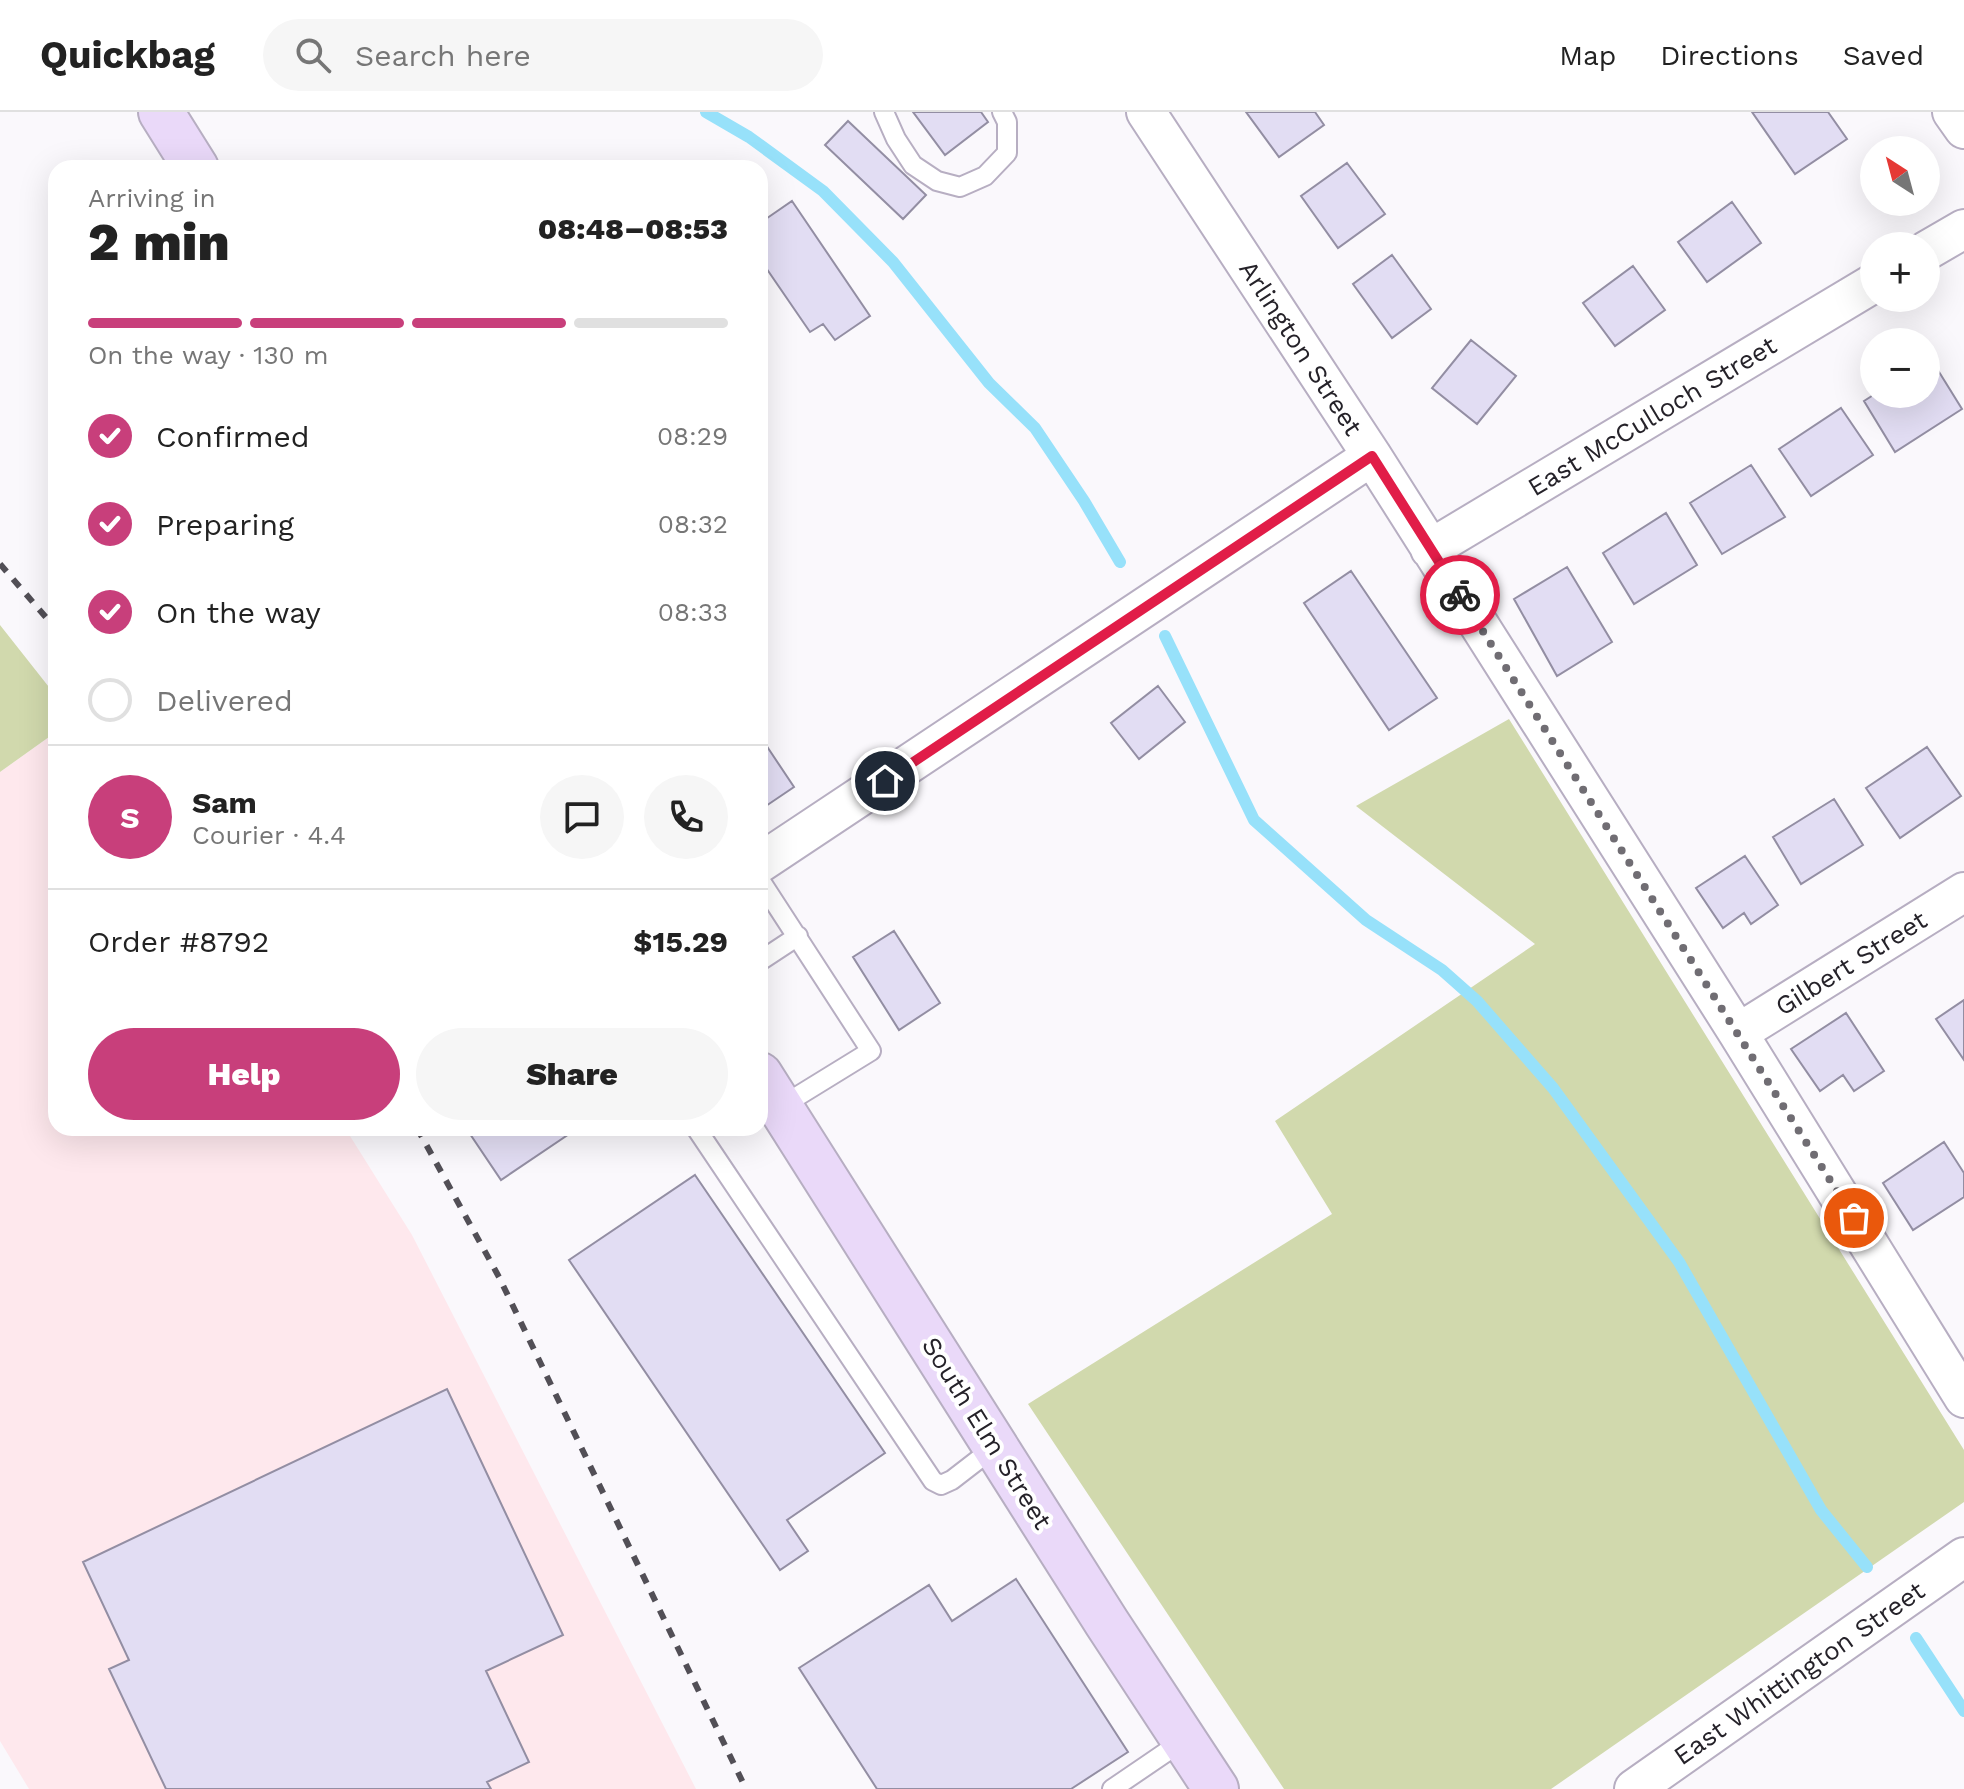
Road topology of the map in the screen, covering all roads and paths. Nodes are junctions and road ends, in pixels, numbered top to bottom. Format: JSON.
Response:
{"nodes":[{"id":1,"x":161,"y":112,"type":"edge"},
{"id":2,"x":884,"y":112,"type":"edge"},
{"id":3,"x":1002,"y":112,"type":"edge"},
{"id":4,"x":1146,"y":112,"type":"edge"},
{"id":5,"x":1952,"y":112,"type":"edge"},
{"id":6,"x":1964,"y":129,"type":"edge"},
{"id":7,"x":191,"y":160,"type":"edge"},
{"id":8,"x":1964,"y":229,"type":"edge"},
{"id":9,"x":1940,"y":243,"type":"edge"},
{"id":10,"x":1860,"y":291,"type":"edge"},
{"id":11,"x":1372,"y":456,"type":"junction"},
{"id":12,"x":1430,"y":549,"type":"junction"},
{"id":13,"x":768,"y":858,"type":"edge"},
{"id":14,"x":768,"y":892,"type":"edge"},
{"id":15,"x":1964,"y":892,"type":"edge"},
{"id":16,"x":798,"y":936,"type":"junction"},
{"id":17,"x":768,"y":956,"type":"edge"},
{"id":18,"x":1738,"y":1033,"type":"junction"},
{"id":19,"x":770,"y":1091,"type":"edge"},
{"id":20,"x":701,"y":1136,"type":"edge"},
{"id":21,"x":1964,"y":1398,"type":"edge"},
{"id":22,"x":996,"y":1446,"type":"junction"},
{"id":23,"x":1964,"y":1557,"type":"edge"},
{"id":24,"x":1184,"y":1740,"type":"junction"},
{"id":25,"x":1112,"y":1789,"type":"edge"},
{"id":26,"x":1216,"y":1789,"type":"edge"},
{"id":27,"x":1634,"y":1789,"type":"edge"}],
"edges":[{"from":1,"to":7,"type":"street"},
{"from":2,"to":3,"type":"lane"},
{"from":4,"to":11,"type":"street","name":"Arlington Street"},
{"from":5,"to":6,"type":"street"},
{"from":8,"to":9,"type":"street"},
{"from":10,"to":12,"type":"street","name":"East McCulloch Street"},
{"from":11,"to":12,"type":"street","name":"Arlington Street"},
{"from":11,"to":13,"type":"street"},
{"from":12,"to":18,"type":"street","name":"Arlington Street"},
{"from":14,"to":16,"type":"lane"},
{"from":15,"to":18,"type":"street","name":"Gilbert Street"},
{"from":16,"to":17,"type":"lane"},
{"from":16,"to":19,"type":"lane"},
{"from":18,"to":21,"type":"street","name":"Arlington Street"},
{"from":19,"to":22,"type":"street","name":"South Elm Street"},
{"from":20,"to":22,"type":"lane"},
{"from":22,"to":24,"type":"street","name":"South Elm Street"},
{"from":23,"to":27,"type":"street","name":"East Whittington Street"},
{"from":24,"to":25,"type":"lane"},
{"from":24,"to":26,"type":"street","name":"South Elm Street"}]}
